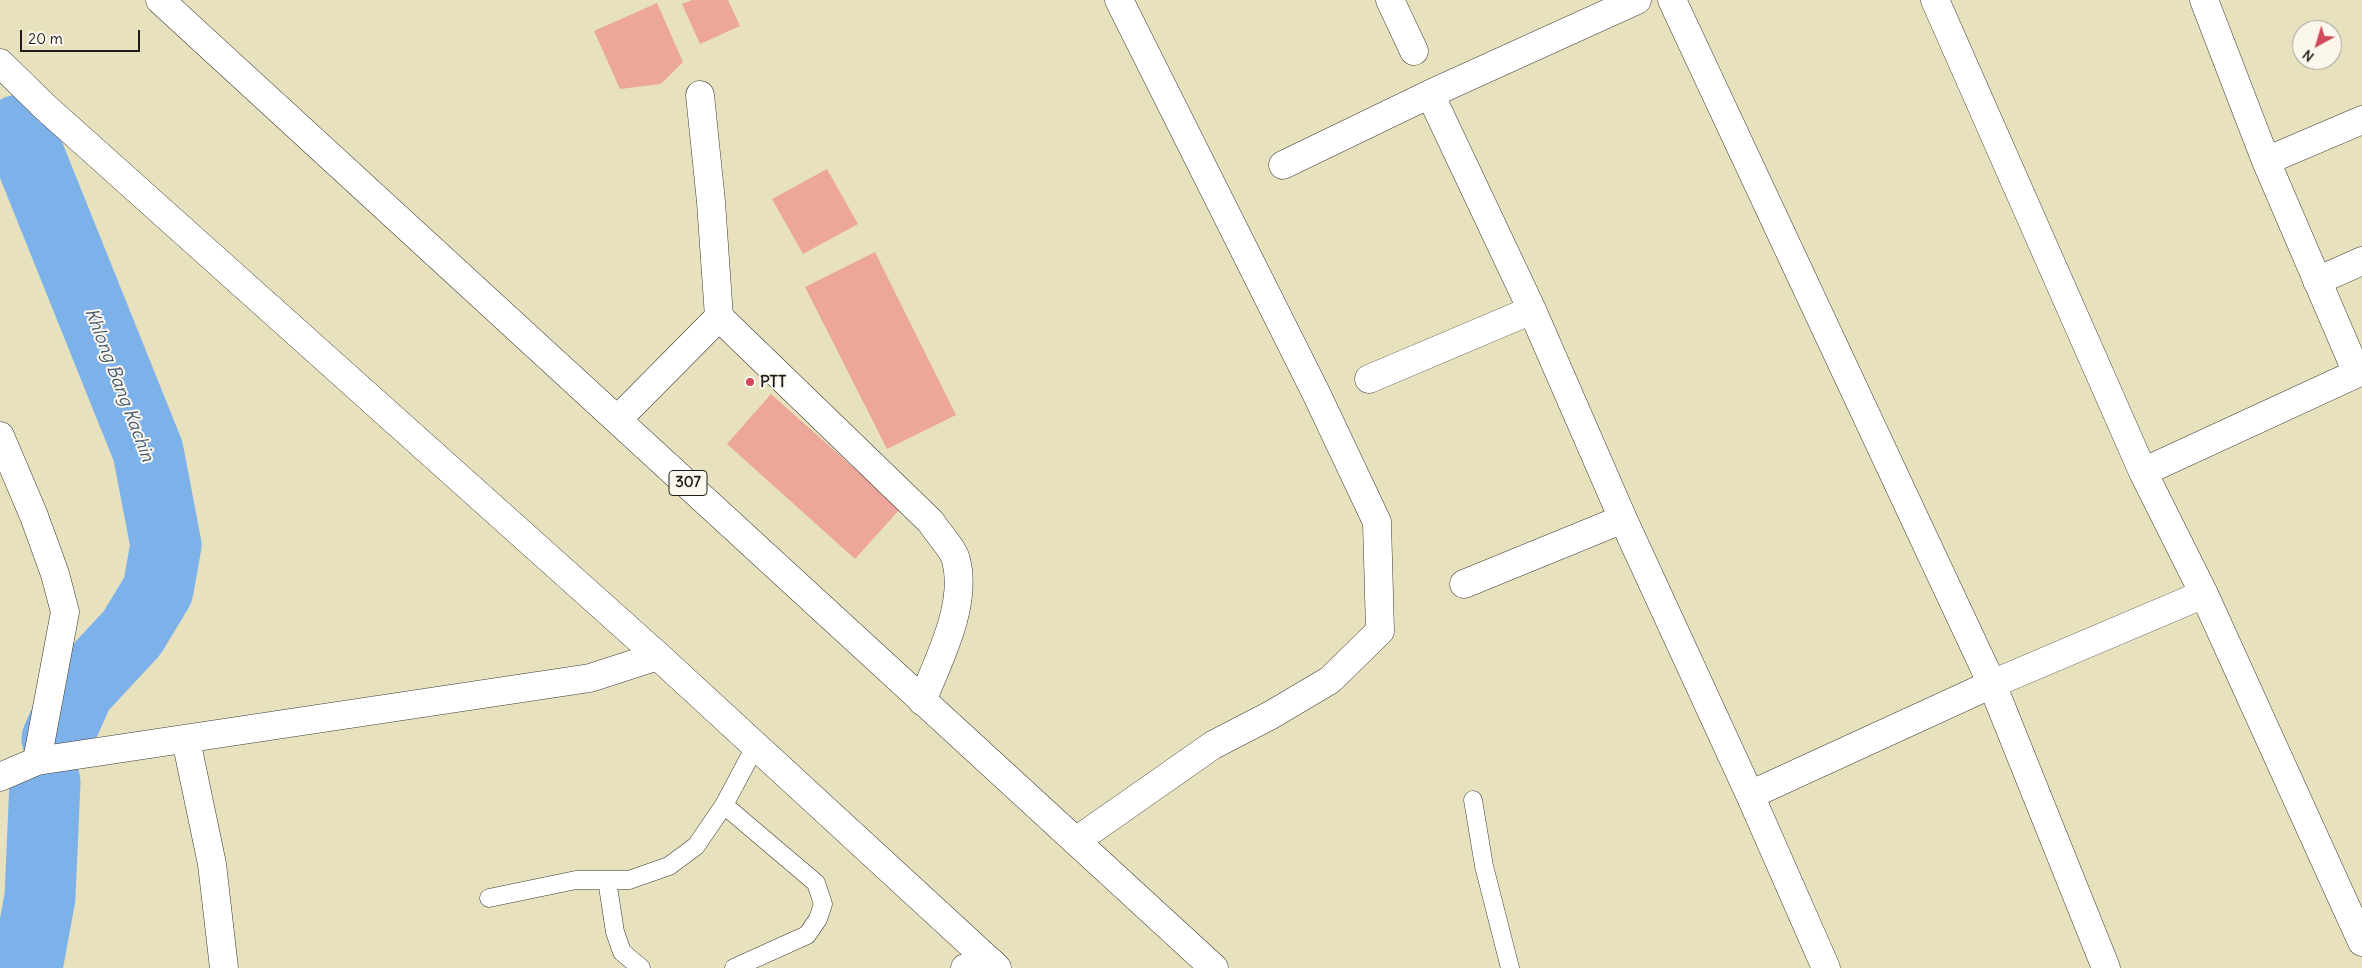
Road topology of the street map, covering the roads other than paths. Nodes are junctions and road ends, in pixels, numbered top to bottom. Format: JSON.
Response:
{"nodes":[{"id":1,"x":160,"y":0,"type":"edge"},
{"id":2,"x":1118,"y":0,"type":"edge"},
{"id":3,"x":1390,"y":0,"type":"edge"},
{"id":4,"x":1637,"y":0,"type":"edge"},
{"id":5,"x":1672,"y":0,"type":"edge"},
{"id":6,"x":1934,"y":0,"type":"edge"},
{"id":7,"x":2204,"y":0,"type":"edge"},
{"id":8,"x":1414,"y":51,"type":"dead end"},
{"id":9,"x":0,"y":64,"type":"edge"},
{"id":10,"x":1430,"y":94,"type":"junction"},
{"id":11,"x":700,"y":95,"type":"dead end"},
{"id":12,"x":2362,"y":120,"type":"edge"},
{"id":13,"x":2266,"y":161,"type":"junction"},
{"id":14,"x":1283,"y":165,"type":"dead end"},
{"id":15,"x":2362,"y":261,"type":"edge"},
{"id":16,"x":2317,"y":281,"type":"junction"},
{"id":17,"x":1532,"y":310,"type":"junction"},
{"id":18,"x":719,"y":317,"type":"junction"},
{"id":19,"x":2360,"y":372,"type":"edge"},
{"id":20,"x":1369,"y":379,"type":"dead end"},
{"id":21,"x":618,"y":419,"type":"junction"},
{"id":22,"x":0,"y":436,"type":"edge"},
{"id":23,"x":2143,"y":472,"type":"junction"},
{"id":24,"x":1623,"y":519,"type":"junction"},
{"id":25,"x":1464,"y":584,"type":"dead end"},
{"id":26,"x":2204,"y":594,"type":"junction"},
{"id":27,"x":658,"y":656,"type":"junction"},
{"id":28,"x":1992,"y":684,"type":"junction"},
{"id":29,"x":922,"y":701,"type":"junction"},
{"id":30,"x":186,"y":740,"type":"junction"},
{"id":31,"x":756,"y":745,"type":"junction"},
{"id":32,"x":37,"y":761,"type":"junction"},
{"id":33,"x":0,"y":777,"type":"edge"},
{"id":34,"x":1750,"y":795,"type":"junction"},
{"id":35,"x":1473,"y":800,"type":"dead end"},
{"id":36,"x":724,"y":805,"type":"junction"},
{"id":37,"x":1076,"y":841,"type":"junction"},
{"id":38,"x":607,"y":880,"type":"junction"},
{"id":39,"x":489,"y":898,"type":"dead end"},
{"id":40,"x":2362,"y":942,"type":"edge"},
{"id":41,"x":994,"y":965,"type":"edge"},
{"id":42,"x":224,"y":968,"type":"edge"},
{"id":43,"x":641,"y":968,"type":"edge"},
{"id":44,"x":734,"y":968,"type":"edge"},
{"id":45,"x":965,"y":968,"type":"edge"},
{"id":46,"x":1214,"y":968,"type":"edge"},
{"id":47,"x":1510,"y":968,"type":"edge"},
{"id":48,"x":1826,"y":968,"type":"edge"},
{"id":49,"x":2106,"y":968,"type":"edge"}],
"edges":[{"from":1,"to":21,"type":"street","number":"307"},
{"from":2,"to":37,"type":"street"},
{"from":3,"to":8,"type":"street"},
{"from":4,"to":10,"type":"street"},
{"from":5,"to":28,"type":"street"},
{"from":6,"to":23,"type":"street"},
{"from":7,"to":13,"type":"street"},
{"from":9,"to":27,"type":"street"},
{"from":10,"to":14,"type":"street"},
{"from":10,"to":17,"type":"street"},
{"from":11,"to":18,"type":"street"},
{"from":12,"to":13,"type":"street"},
{"from":13,"to":16,"type":"street"},
{"from":15,"to":16,"type":"street"},
{"from":16,"to":19,"type":"street"},
{"from":17,"to":20,"type":"street"},
{"from":17,"to":24,"type":"street"},
{"from":18,"to":21,"type":"street"},
{"from":18,"to":29,"type":"street"},
{"from":19,"to":23,"type":"street"},
{"from":21,"to":29,"type":"street","number":"307"},
{"from":22,"to":32,"type":"street"},
{"from":23,"to":26,"type":"street"},
{"from":24,"to":25,"type":"street"},
{"from":24,"to":34,"type":"street"},
{"from":26,"to":28,"type":"street"},
{"from":26,"to":40,"type":"street"},
{"from":27,"to":30,"type":"street"},
{"from":27,"to":31,"type":"street"},
{"from":28,"to":34,"type":"street"},
{"from":28,"to":49,"type":"street"},
{"from":29,"to":37,"type":"street","number":"307"},
{"from":30,"to":32,"type":"street"},
{"from":30,"to":42,"type":"street"},
{"from":31,"to":36,"type":"lane"},
{"from":31,"to":41,"type":"street"},
{"from":32,"to":33,"type":"street"},
{"from":34,"to":48,"type":"street"},
{"from":35,"to":47,"type":"lane"},
{"from":36,"to":38,"type":"lane"},
{"from":36,"to":44,"type":"lane"},
{"from":37,"to":46,"type":"street","number":"307"},
{"from":38,"to":39,"type":"lane"},
{"from":38,"to":43,"type":"lane"},
{"from":41,"to":45,"type":"street"}]}
